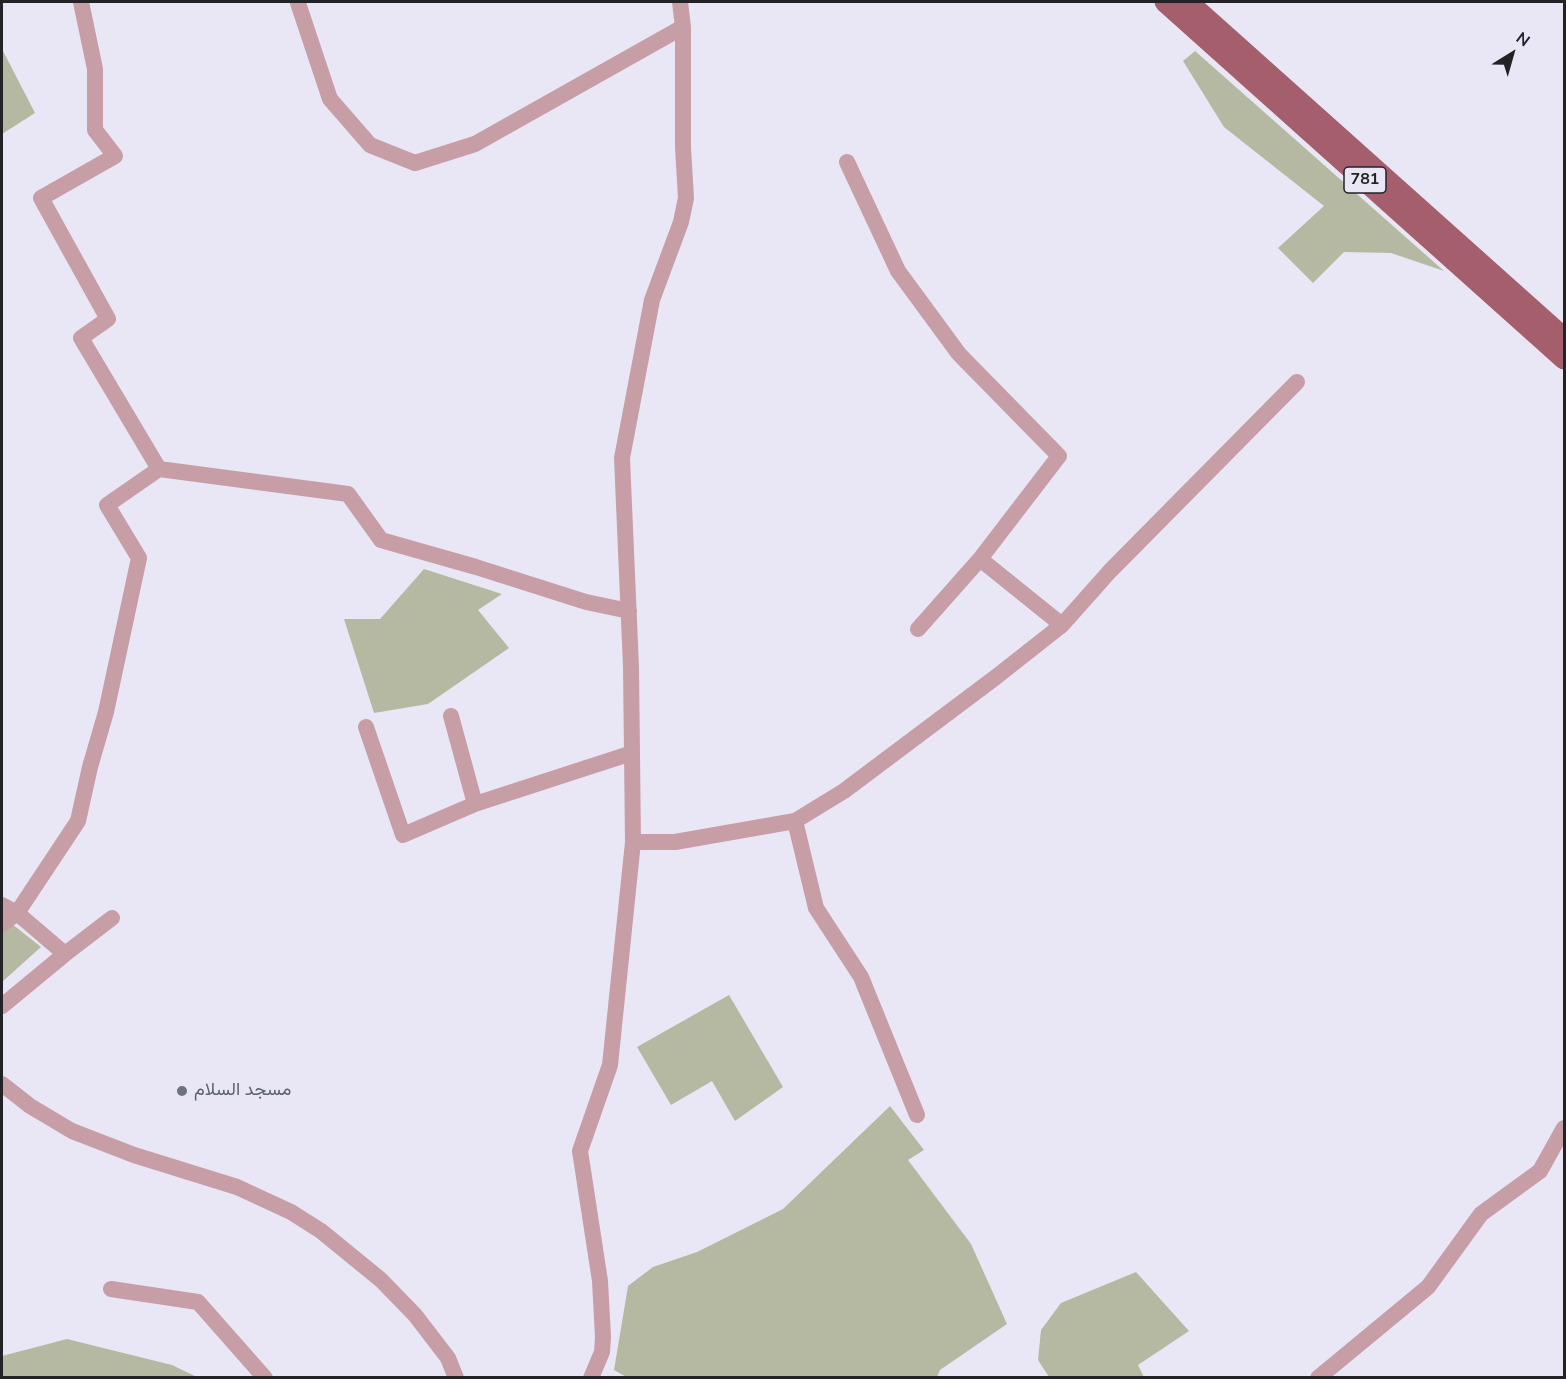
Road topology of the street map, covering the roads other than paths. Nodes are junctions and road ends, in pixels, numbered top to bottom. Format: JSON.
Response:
{"nodes":[{"id":1,"x":81,"y":2,"type":"edge"},
{"id":2,"x":680,"y":2,"type":"edge"},
{"id":3,"x":1165,"y":2,"type":"edge"},
{"id":4,"x":1188,"y":2,"type":"edge"},
{"id":5,"x":298,"y":3,"type":"edge"},
{"id":6,"x":683,"y":27,"type":"junction"},
{"id":7,"x":847,"y":162,"type":"dead end"},
{"id":8,"x":1564,"y":338,"type":"edge"},
{"id":9,"x":1564,"y":359,"type":"edge"},
{"id":10,"x":1297,"y":382,"type":"dead end"},
{"id":11,"x":159,"y":469,"type":"junction"},
{"id":12,"x":980,"y":559,"type":"junction"},
{"id":13,"x":629,"y":611,"type":"junction"},
{"id":14,"x":1062,"y":624,"type":"junction"},
{"id":15,"x":918,"y":629,"type":"dead end"},
{"id":16,"x":452,"y":716,"type":"dead end"},
{"id":17,"x":366,"y":727,"type":"dead end"},
{"id":18,"x":632,"y":753,"type":"junction"},
{"id":19,"x":475,"y":804,"type":"junction"},
{"id":20,"x":795,"y":821,"type":"junction"},
{"id":21,"x":633,"y":842,"type":"junction"},
{"id":22,"x":2,"y":905,"type":"edge"},
{"id":23,"x":17,"y":913,"type":"junction"},
{"id":24,"x":112,"y":918,"type":"dead end"},
{"id":25,"x":2,"y":924,"type":"edge"},
{"id":26,"x":65,"y":954,"type":"junction"},
{"id":27,"x":2,"y":1006,"type":"edge"},
{"id":28,"x":2,"y":1084,"type":"edge"},
{"id":29,"x":917,"y":1115,"type":"dead end"},
{"id":30,"x":1564,"y":1128,"type":"edge"},
{"id":31,"x":111,"y":1289,"type":"dead end"},
{"id":32,"x":265,"y":1377,"type":"edge"},
{"id":33,"x":456,"y":1377,"type":"edge"},
{"id":34,"x":591,"y":1377,"type":"edge"},
{"id":35,"x":1318,"y":1377,"type":"edge"}],
"edges":[{"from":1,"to":11,"type":"street"},
{"from":2,"to":6,"type":"street"},
{"from":3,"to":9,"type":"main road","number":"781"},
{"from":4,"to":8,"type":"main road","number":"781"},
{"from":5,"to":6,"type":"street"},
{"from":6,"to":13,"type":"street"},
{"from":7,"to":12,"type":"street"},
{"from":10,"to":14,"type":"street"},
{"from":11,"to":13,"type":"street"},
{"from":11,"to":23,"type":"street"},
{"from":12,"to":14,"type":"street"},
{"from":12,"to":15,"type":"street"},
{"from":13,"to":18,"type":"street"},
{"from":14,"to":20,"type":"street"},
{"from":16,"to":19,"type":"street"},
{"from":17,"to":19,"type":"street"},
{"from":18,"to":19,"type":"street"},
{"from":18,"to":21,"type":"street"},
{"from":20,"to":21,"type":"street"},
{"from":20,"to":29,"type":"street"},
{"from":21,"to":34,"type":"street"},
{"from":22,"to":23,"type":"street"},
{"from":23,"to":25,"type":"street"},
{"from":23,"to":26,"type":"street"},
{"from":24,"to":26,"type":"street"},
{"from":26,"to":27,"type":"street"},
{"from":28,"to":33,"type":"street"},
{"from":30,"to":35,"type":"street"},
{"from":31,"to":32,"type":"street"}]}
